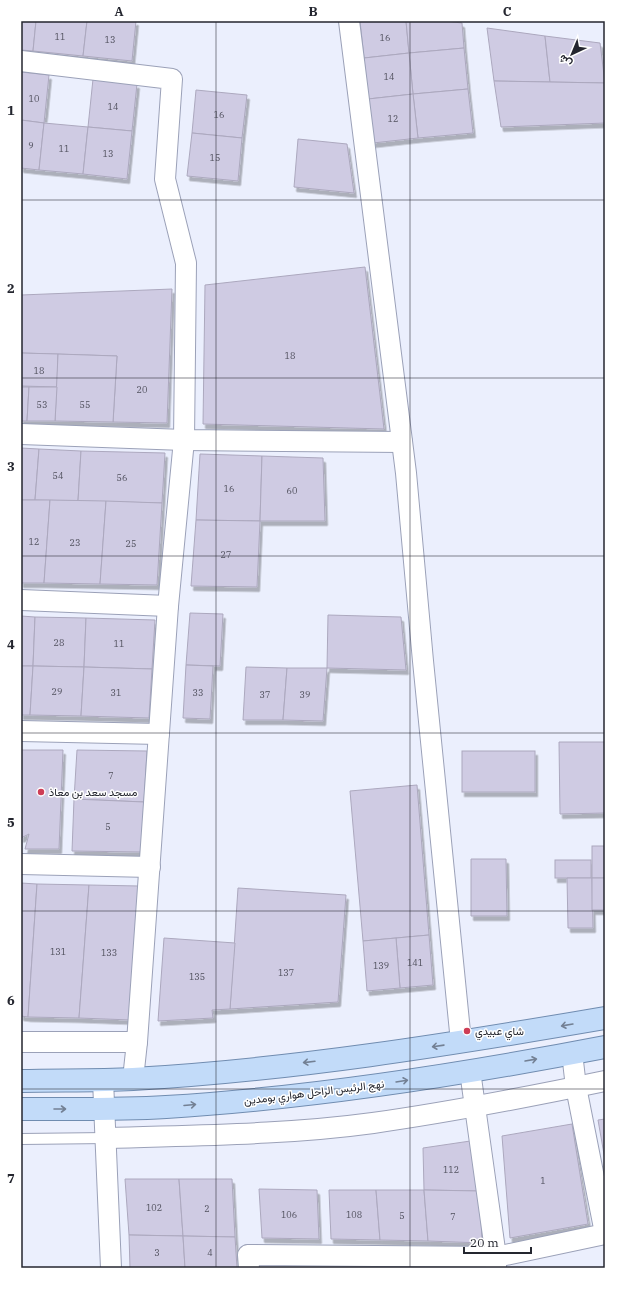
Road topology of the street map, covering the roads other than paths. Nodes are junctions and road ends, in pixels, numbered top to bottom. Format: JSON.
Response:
{"nodes":[{"id":1,"x":349,"y":21,"type":"edge"},
{"id":2,"x":21,"y":61,"type":"edge"},
{"id":3,"x":21,"y":434,"type":"edge"},
{"id":4,"x":184,"y":440,"type":"junction"},
{"id":5,"x":402,"y":442,"type":"junction"},
{"id":6,"x":21,"y":600,"type":"edge"},
{"id":7,"x":168,"y":606,"type":"junction"},
{"id":8,"x":21,"y":731,"type":"edge"},
{"id":9,"x":159,"y":734,"type":"junction"},
{"id":10,"x":21,"y":864,"type":"edge"},
{"id":11,"x":150,"y":867,"type":"junction"},
{"id":12,"x":605,"y":1018,"type":"edge"},
{"id":13,"x":21,"y":1042,"type":"edge"},
{"id":14,"x":137,"y":1042,"type":"junction"},
{"id":15,"x":461,"y":1042,"type":"junction"},
{"id":16,"x":605,"y":1047,"type":"edge"},
{"id":17,"x":572,"y":1053,"type":"junction"},
{"id":18,"x":470,"y":1070,"type":"junction"},
{"id":19,"x":133,"y":1079,"type":"junction"},
{"id":20,"x":103,"y":1080,"type":"junction"},
{"id":21,"x":21,"y":1081,"type":"edge"},
{"id":22,"x":605,"y":1081,"type":"edge"},
{"id":23,"x":576,"y":1087,"type":"junction"},
{"id":24,"x":474,"y":1106,"type":"junction"},
{"id":25,"x":21,"y":1109,"type":"edge"},
{"id":26,"x":106,"y":1109,"type":"junction"},
{"id":27,"x":107,"y":1138,"type":"junction"},
{"id":28,"x":21,"y":1139,"type":"edge"},
{"id":29,"x":605,"y":1234,"type":"edge"},
{"id":30,"x":328,"y":1262,"type":"edge"},
{"id":31,"x":496,"y":1263,"type":"edge"},
{"id":32,"x":110,"y":1268,"type":"edge"},
{"id":33,"x":249,"y":1268,"type":"edge"}],
"edges":[{"from":1,"to":5,"type":"street"},
{"from":2,"to":4,"type":"street"},
{"from":3,"to":4,"type":"street"},
{"from":4,"to":5,"type":"street"},
{"from":4,"to":7,"type":"street"},
{"from":5,"to":15,"type":"street"},
{"from":6,"to":7,"type":"street"},
{"from":7,"to":9,"type":"street"},
{"from":8,"to":9,"type":"street"},
{"from":9,"to":11,"type":"street"},
{"from":10,"to":11,"type":"street"},
{"from":11,"to":14,"type":"street"},
{"from":12,"to":15,"type":"main road","one_way":true},
{"from":13,"to":14,"type":"street"},
{"from":14,"to":19,"type":"street"},
{"from":15,"to":19,"type":"main road","one_way":true},
{"from":16,"to":17,"type":"main road","name":"نهج الرئيس الراحل هواري بومدين"},
{"from":18,"to":17,"type":"main road","name":"نهج الرئيس الراحل هواري بومدين","one_way":true},
{"from":17,"to":23,"type":"street"},
{"from":18,"to":24,"type":"street"},
{"from":26,"to":18,"type":"main road","name":"نهج الرئيس الراحل هواري بومدين","one_way":true},
{"from":19,"to":20,"type":"main road"},
{"from":20,"to":21,"type":"main road"},
{"from":20,"to":26,"type":"street"},
{"from":22,"to":23,"type":"street"},
{"from":23,"to":24,"type":"street"},
{"from":23,"to":29,"type":"street"},
{"from":24,"to":27,"type":"street"},
{"from":24,"to":31,"type":"street"},
{"from":25,"to":26,"type":"main road","name":"نهج الرئيس الراحل هواري بومدين","one_way":true},
{"from":26,"to":27,"type":"street"},
{"from":27,"to":28,"type":"lane"},
{"from":27,"to":32,"type":"street"},
{"from":29,"to":31,"type":"street"},
{"from":30,"to":31,"type":"street"},
{"from":30,"to":33,"type":"street"}]}
